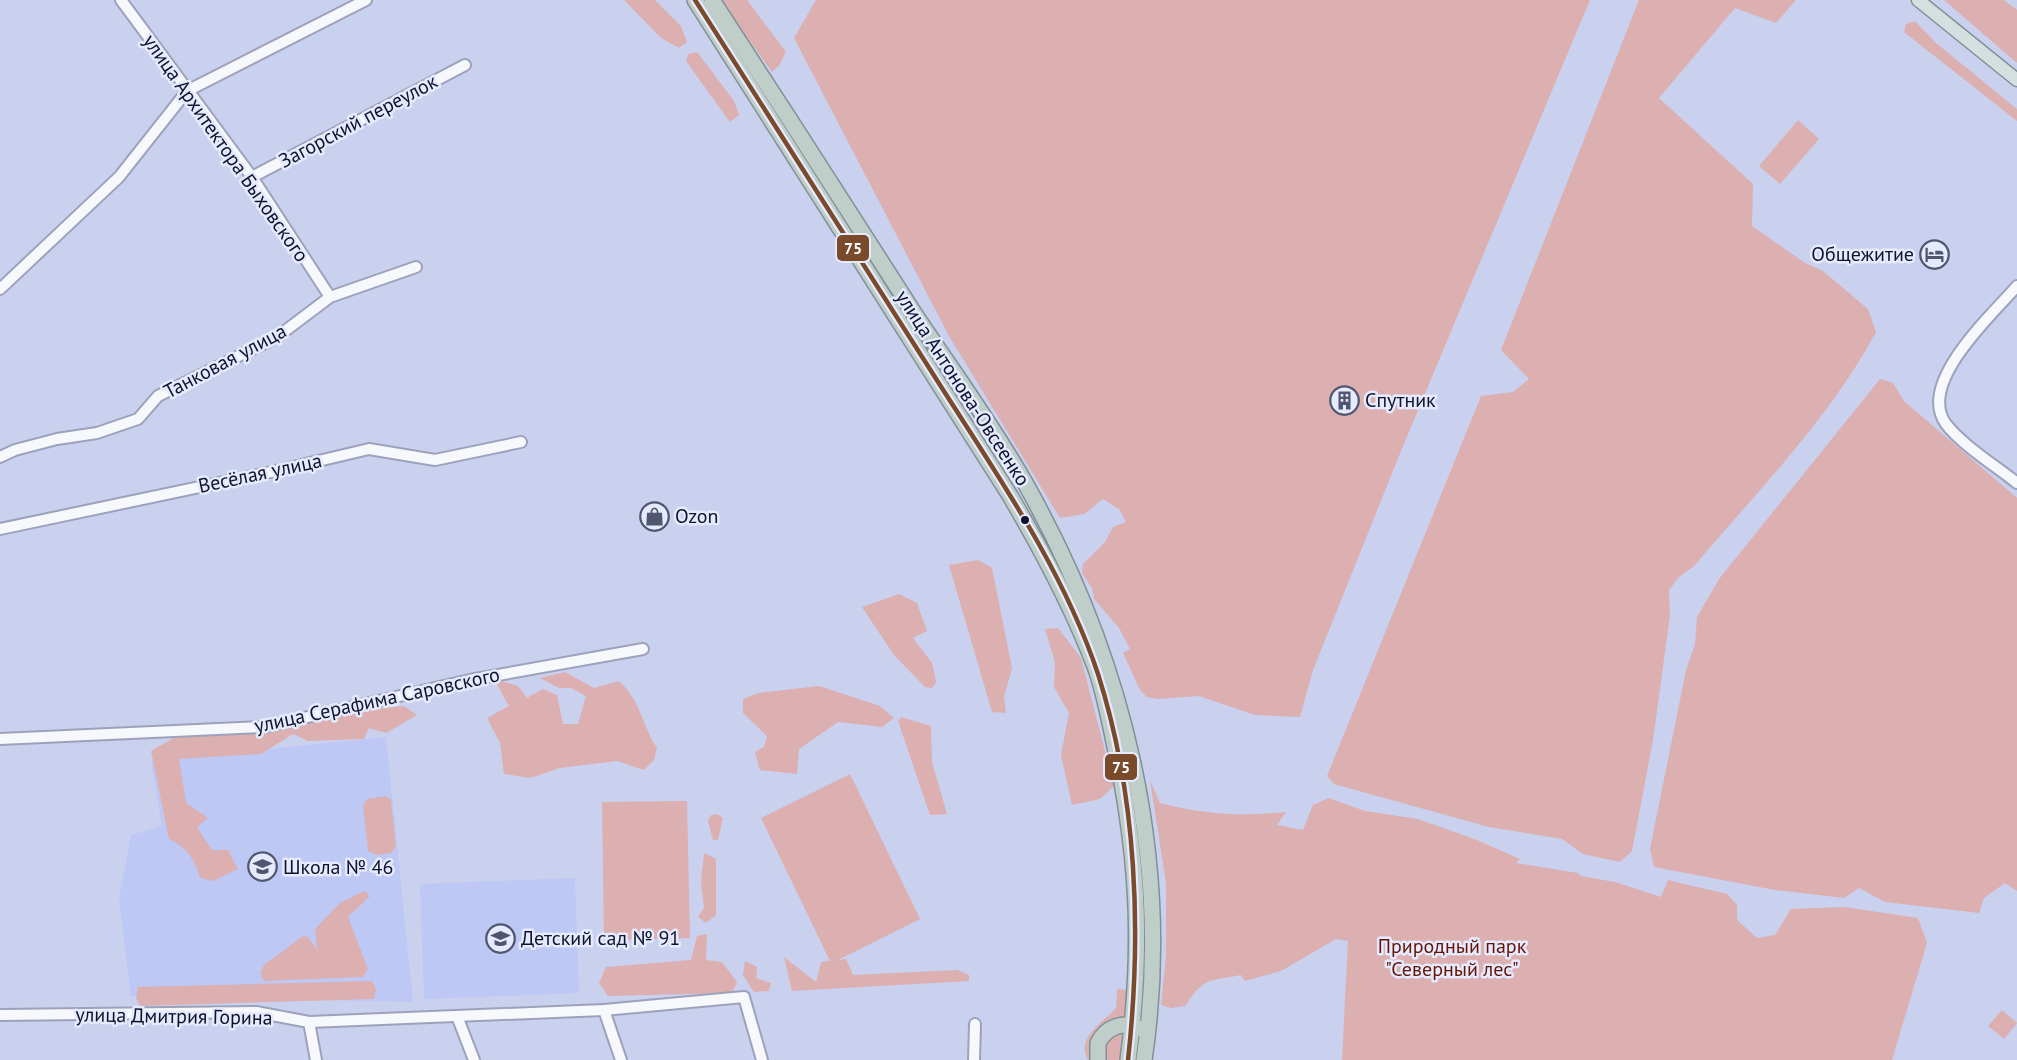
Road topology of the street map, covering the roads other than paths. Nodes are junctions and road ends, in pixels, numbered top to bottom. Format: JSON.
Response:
{"nodes":[{"id":1,"x":366,"y":0,"type":"edge"},
{"id":2,"x":695,"y":0,"type":"edge"},
{"id":3,"x":712,"y":0,"type":"edge"},
{"id":4,"x":1918,"y":0,"type":"edge"},
{"id":5,"x":124,"y":1,"type":"edge"},
{"id":6,"x":465,"y":65,"type":"dead end"},
{"id":7,"x":2017,"y":80,"type":"edge"},
{"id":8,"x":187,"y":91,"type":"junction"},
{"id":9,"x":252,"y":177,"type":"junction"},
{"id":10,"x":416,"y":267,"type":"dead end"},
{"id":11,"x":2017,"y":286,"type":"edge"},
{"id":12,"x":0,"y":289,"type":"edge"},
{"id":13,"x":330,"y":297,"type":"junction"},
{"id":14,"x":521,"y":442,"type":"dead end"},
{"id":15,"x":0,"y":457,"type":"edge"},
{"id":16,"x":2017,"y":483,"type":"edge"},
{"id":17,"x":0,"y":529,"type":"edge"},
{"id":18,"x":643,"y":649,"type":"dead end"},
{"id":19,"x":0,"y":739,"type":"edge"},
{"id":20,"x":604,"y":1010,"type":"junction"},
{"id":21,"x":0,"y":1016,"type":"edge"},
{"id":22,"x":457,"y":1016,"type":"junction"},
{"id":23,"x":309,"y":1022,"type":"junction"},
{"id":24,"x":975,"y":1024,"type":"dead end"},
{"id":25,"x":1132,"y":1025,"type":"junction"},
{"id":26,"x":1147,"y":1039,"type":"junction"},
{"id":27,"x":316,"y":1060,"type":"edge"},
{"id":28,"x":474,"y":1060,"type":"edge"},
{"id":29,"x":621,"y":1060,"type":"edge"},
{"id":30,"x":762,"y":1060,"type":"edge"},
{"id":31,"x":974,"y":1060,"type":"edge"},
{"id":32,"x":1098,"y":1060,"type":"edge"},
{"id":33,"x":1128,"y":1060,"type":"edge"},
{"id":34,"x":1144,"y":1060,"type":"edge"}],
"edges":[{"from":1,"to":8,"type":"street"},
{"from":2,"to":25,"type":"highway","name":"улица Антонова-Овсеенко"},
{"from":3,"to":26,"type":"highway","name":"улица Антонова-Овсеенко"},
{"from":4,"to":7,"type":"main road"},
{"from":5,"to":8,"type":"street","name":"улица Архитектора Быховского"},
{"from":6,"to":9,"type":"street","name":"Загорский переулок"},
{"from":8,"to":9,"type":"street","name":"улица Архитектора Быховского"},
{"from":8,"to":12,"type":"street"},
{"from":9,"to":13,"type":"street","name":"улица Архитектора Быховского"},
{"from":10,"to":13,"type":"street","name":"Танковая улица"},
{"from":11,"to":16,"type":"street"},
{"from":13,"to":15,"type":"street","name":"Танковая улица"},
{"from":14,"to":17,"type":"street","name":"Весёлая улица"},
{"from":18,"to":19,"type":"street","name":"улица Серафима Саровского"},
{"from":20,"to":22,"type":"street","name":"улица Дмитрия Горина"},
{"from":20,"to":29,"type":"street"},
{"from":20,"to":30,"type":"street","name":"улица Дмитрия Горина"},
{"from":21,"to":23,"type":"street","name":"улица Дмитрия Горина"},
{"from":22,"to":23,"type":"street","name":"улица Дмитрия Горина"},
{"from":22,"to":28,"type":"street"},
{"from":23,"to":27,"type":"street"},
{"from":24,"to":31,"type":"street"},
{"from":25,"to":26,"type":"highway"},
{"from":25,"to":32,"type":"highway"},
{"from":25,"to":33,"type":"highway","name":"улица Антонова-Овсеенко"},
{"from":26,"to":34,"type":"highway","name":"улица Антонова-Овсеенко"}]}
